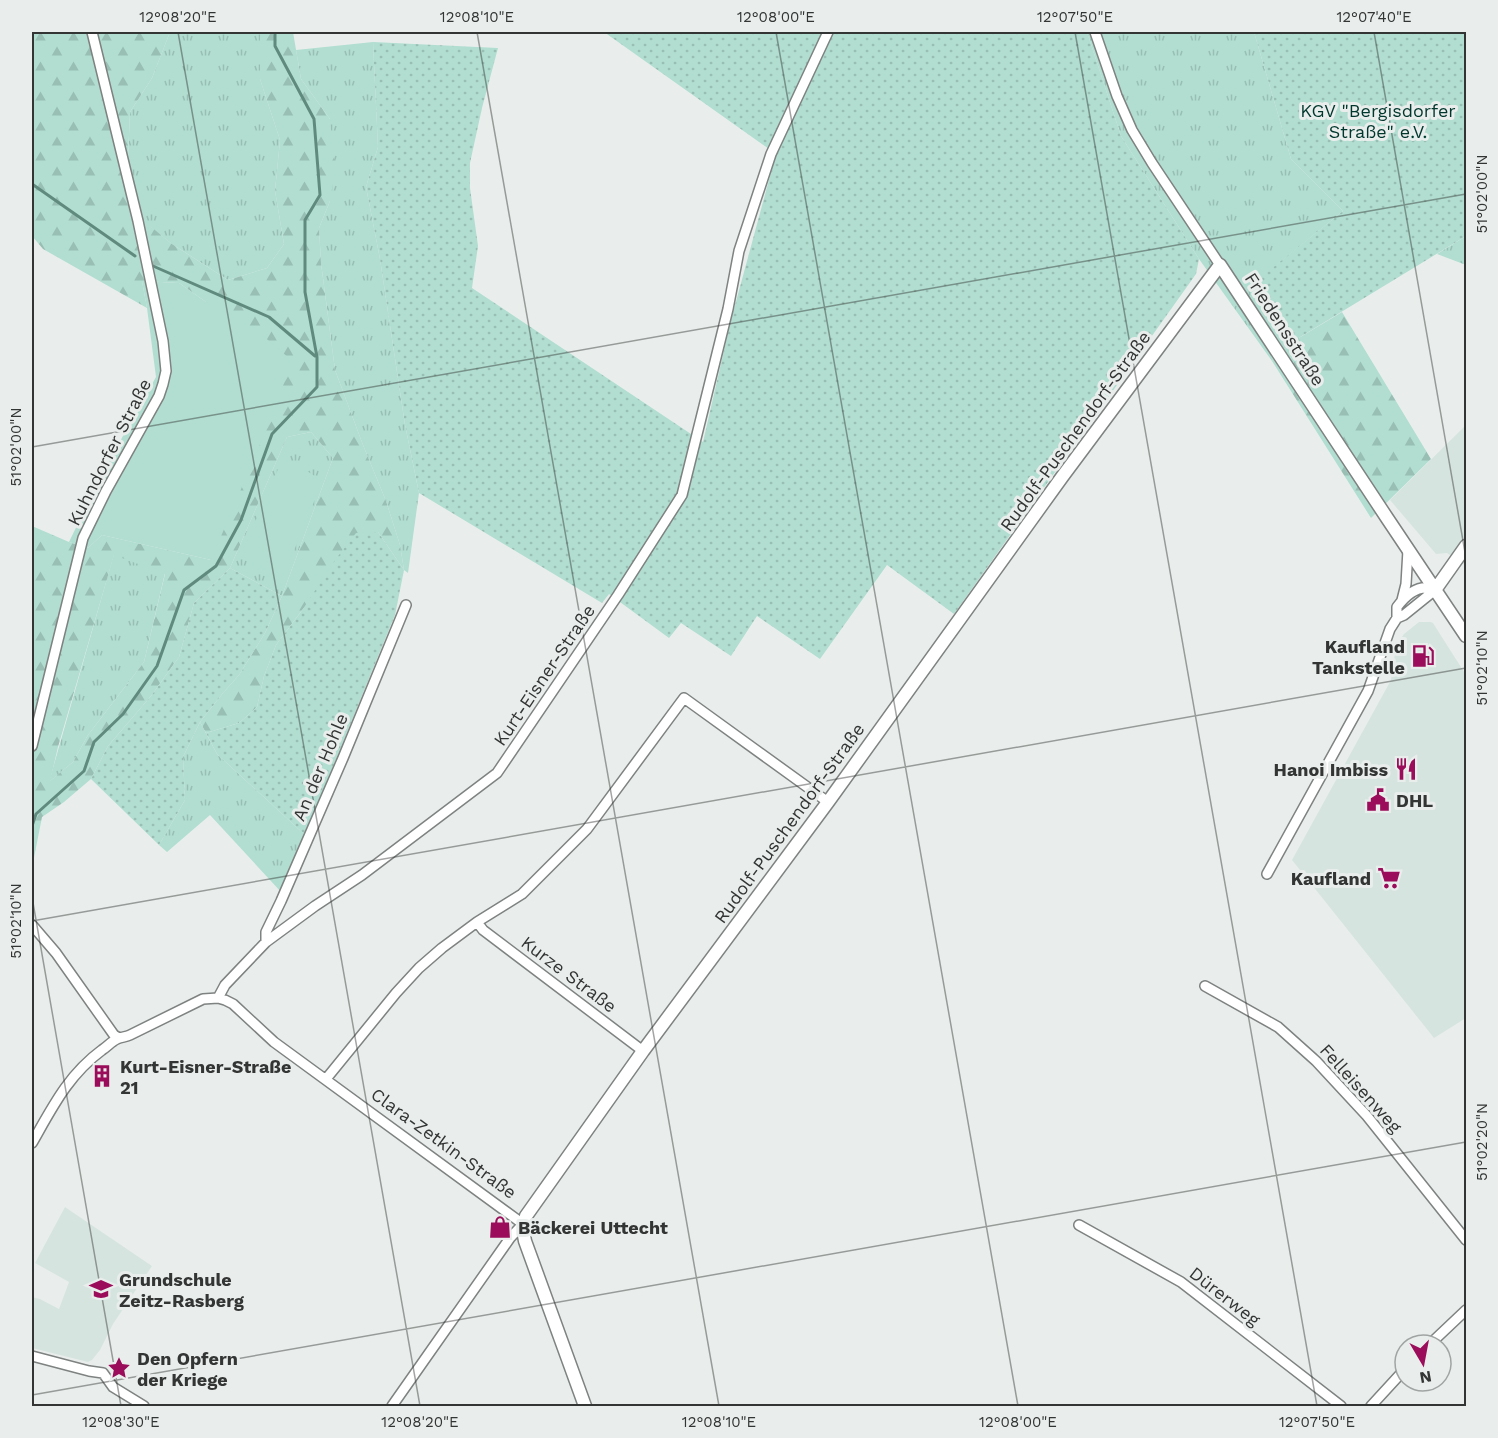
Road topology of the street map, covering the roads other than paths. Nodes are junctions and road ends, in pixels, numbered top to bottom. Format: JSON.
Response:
{"nodes":[{"id":1,"x":92,"y":32,"type":"edge"},
{"id":2,"x":828,"y":32,"type":"edge"},
{"id":3,"x":1095,"y":32,"type":"edge"},
{"id":4,"x":1220,"y":265,"type":"junction"},
{"id":5,"x":1467,"y":546,"type":"edge"},
{"id":6,"x":1408,"y":550,"type":"junction"},
{"id":7,"x":1435,"y":590,"type":"junction"},
{"id":8,"x":1402,"y":600,"type":"junction"},
{"id":9,"x":406,"y":605,"type":"dead end"},
{"id":10,"x":1397,"y":618,"type":"junction"},
{"id":11,"x":1467,"y":636,"type":"edge"},
{"id":12,"x":32,"y":746,"type":"edge"},
{"id":13,"x":828,"y":802,"type":"junction"},
{"id":14,"x":1267,"y":874,"type":"dead end"},
{"id":15,"x":477,"y":922,"type":"junction"},
{"id":16,"x":32,"y":925,"type":"edge"},
{"id":17,"x":266,"y":942,"type":"junction"},
{"id":18,"x":1205,"y":986,"type":"dead end"},
{"id":19,"x":218,"y":998,"type":"junction"},
{"id":20,"x":118,"y":1038,"type":"junction"},
{"id":21,"x":643,"y":1051,"type":"junction"},
{"id":22,"x":326,"y":1079,"type":"junction"},
{"id":23,"x":32,"y":1143,"type":"edge"},
{"id":24,"x":523,"y":1224,"type":"junction"},
{"id":25,"x":1079,"y":1225,"type":"dead end"},
{"id":26,"x":1467,"y":1240,"type":"edge"},
{"id":27,"x":1467,"y":1310,"type":"edge"},
{"id":28,"x":1442,"y":1333,"type":"edge"},
{"id":29,"x":32,"y":1356,"type":"edge"},
{"id":30,"x":1393,"y":1382,"type":"edge"},
{"id":31,"x":144,"y":1407,"type":"edge"},
{"id":32,"x":392,"y":1407,"type":"edge"},
{"id":33,"x":585,"y":1407,"type":"edge"},
{"id":34,"x":1341,"y":1407,"type":"edge"},
{"id":35,"x":1371,"y":1407,"type":"edge"}],
"edges":[{"from":1,"to":12,"type":"street","name":"Kuhndorfer Straße"},
{"from":2,"to":17,"type":"street","name":"Kurt-Eisner-Straße"},
{"from":3,"to":4,"type":"street","name":"Friedensstraße"},
{"from":4,"to":6,"type":"street","name":"Friedensstraße"},
{"from":4,"to":13,"type":"street","name":"Rudolf-Puschendorf-Straße"},
{"from":5,"to":7,"type":"street"},
{"from":6,"to":7,"type":"street","name":"Friedensstraße"},
{"from":6,"to":8,"type":"street"},
{"from":7,"to":8,"type":"street"},
{"from":7,"to":10,"type":"street"},
{"from":7,"to":11,"type":"street","name":"Friedensstraße"},
{"from":8,"to":10,"type":"street"},
{"from":9,"to":17,"type":"street","name":"An der Hohle"},
{"from":10,"to":14,"type":"street"},
{"from":13,"to":15,"type":"street"},
{"from":13,"to":21,"type":"street","name":"Rudolf-Puschendorf-Straße"},
{"from":15,"to":21,"type":"street","name":"Kurze Straße"},
{"from":15,"to":22,"type":"street"},
{"from":16,"to":20,"type":"street"},
{"from":17,"to":19,"type":"street","name":"Kurt-Eisner-Straße"},
{"from":18,"to":26,"type":"street","name":"Felleisenweg"},
{"from":19,"to":20,"type":"street"},
{"from":19,"to":22,"type":"street","name":"Clara-Zetkin-Straße"},
{"from":20,"to":23,"type":"street"},
{"from":21,"to":24,"type":"street","name":"Rudolf-Puschendorf-Straße"},
{"from":22,"to":24,"type":"street","name":"Clara-Zetkin-Straße"},
{"from":24,"to":32,"type":"street","name":"Rudolf-Puschendorf-Straße"},
{"from":24,"to":33,"type":"street","name":"Clara-Zetkin-Straße"},
{"from":25,"to":34,"type":"street","name":"Dürerweg"},
{"from":27,"to":28,"type":"street"},
{"from":29,"to":31,"type":"street"},
{"from":30,"to":35,"type":"street"}]}
